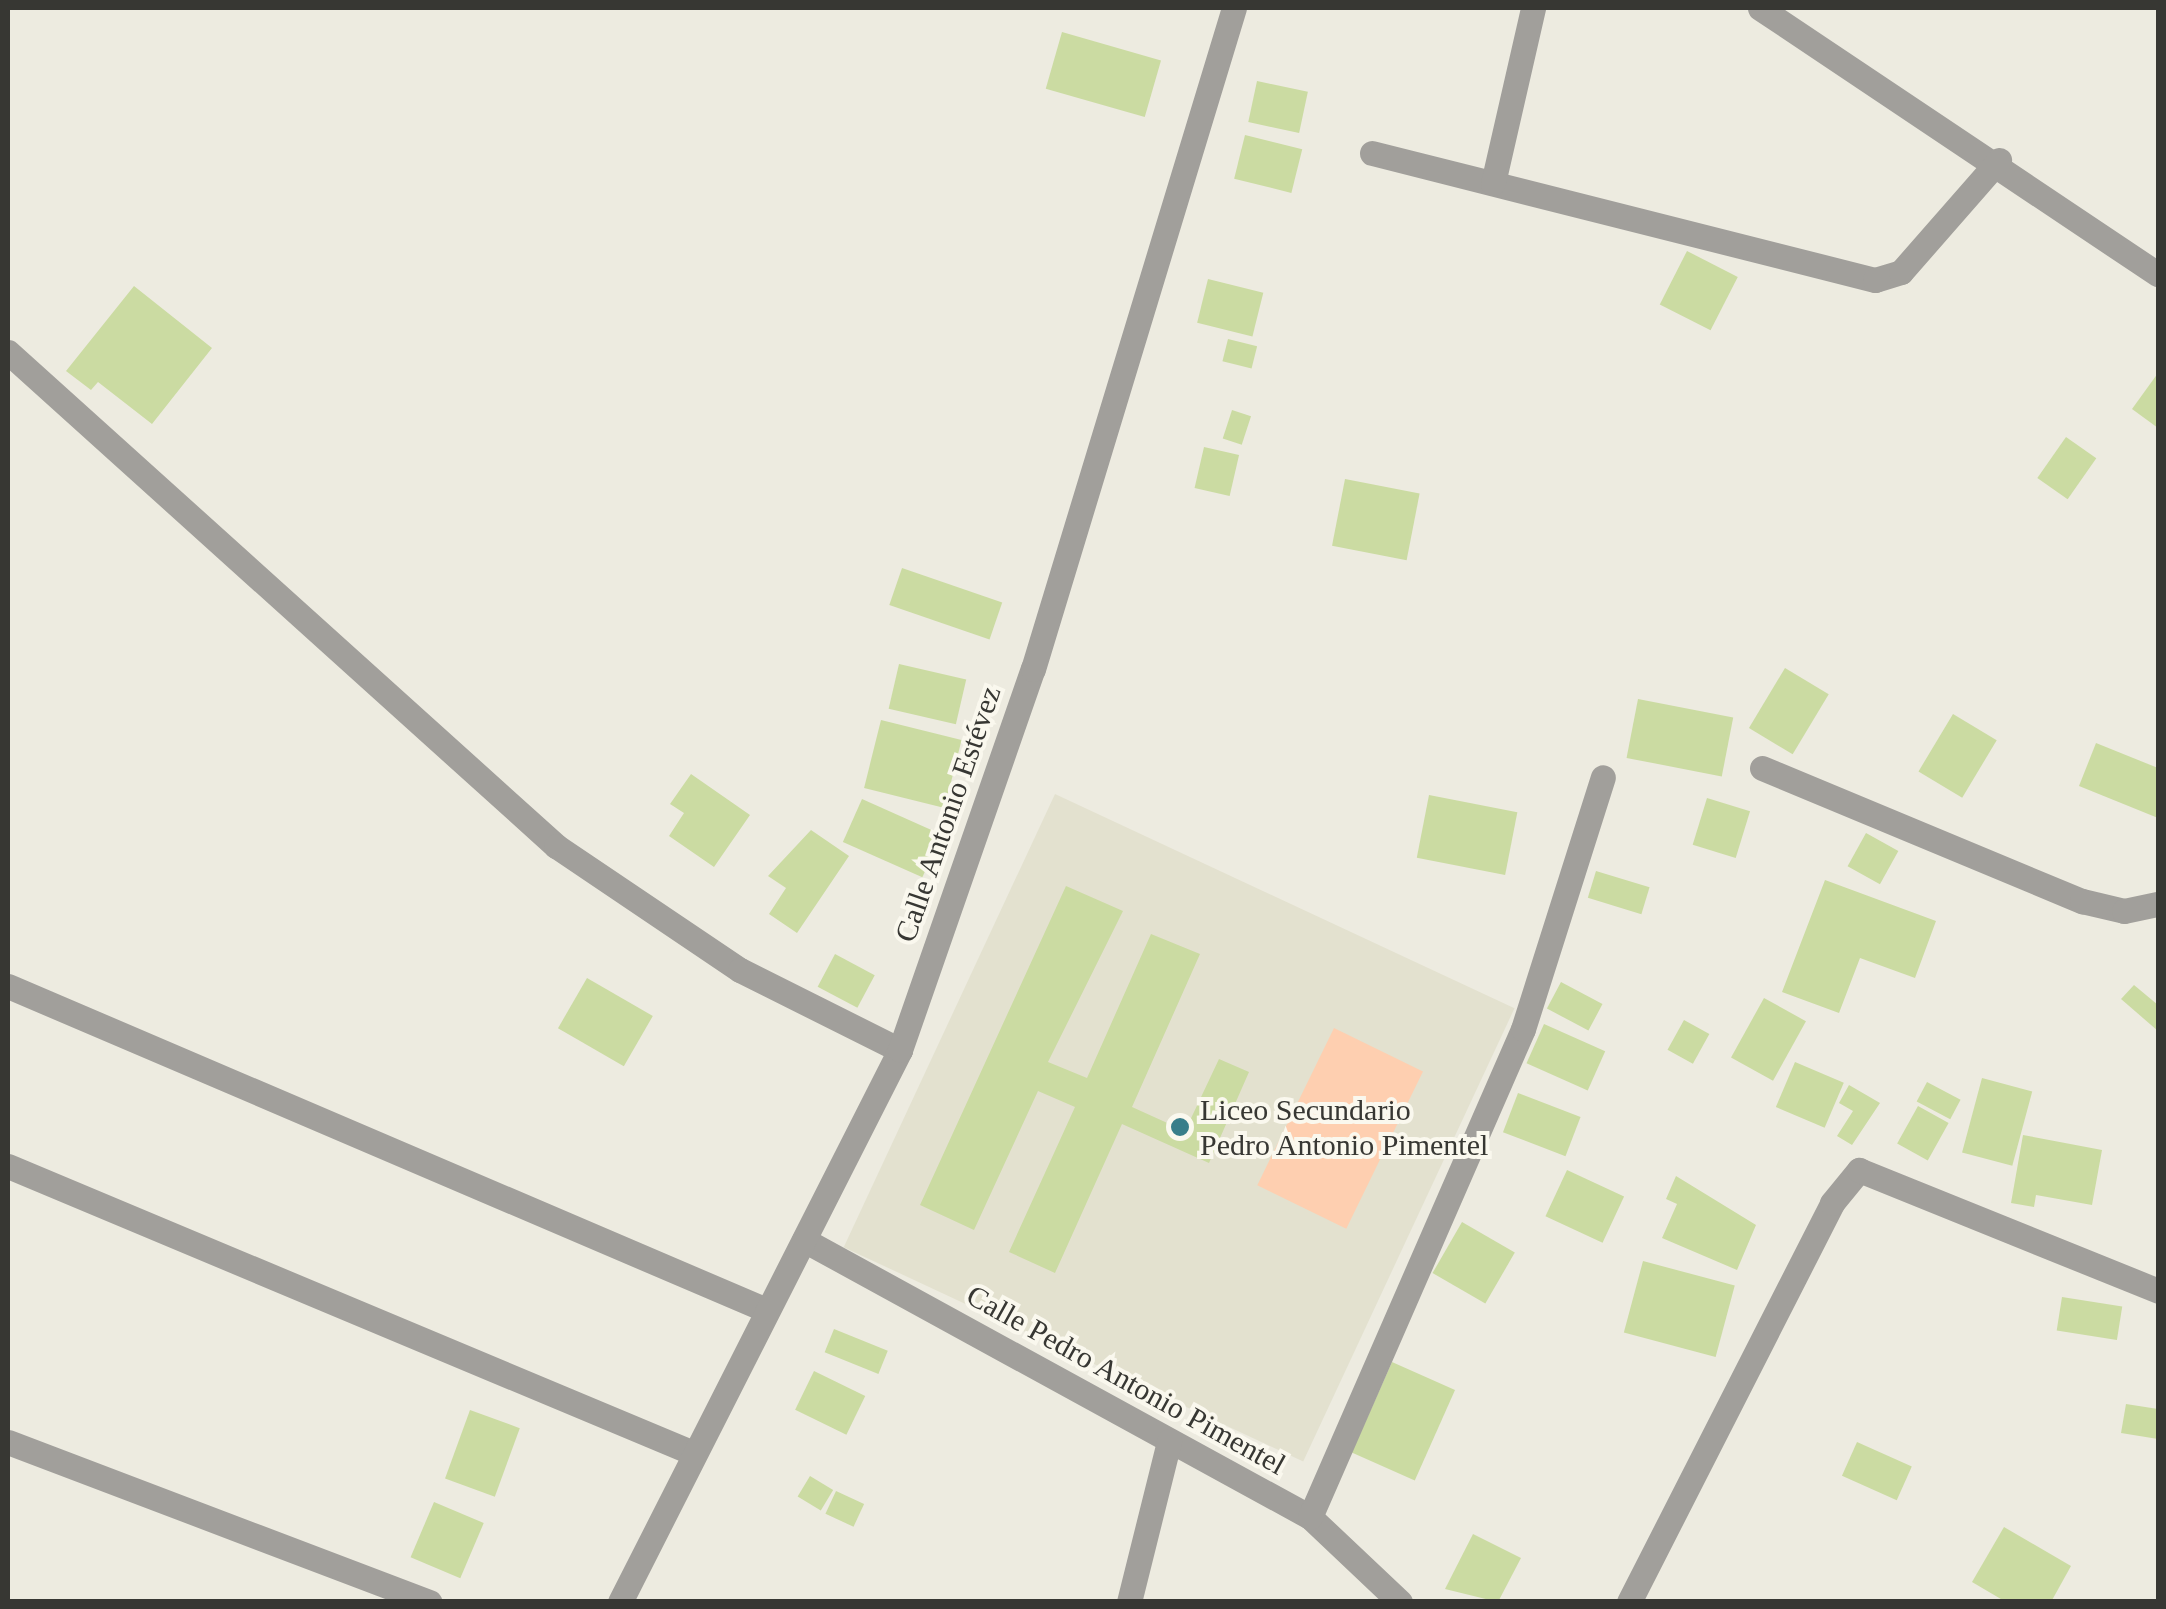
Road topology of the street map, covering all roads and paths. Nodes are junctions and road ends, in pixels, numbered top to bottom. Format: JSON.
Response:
{"nodes":[{"id":1,"x":1234,"y":8,"type":"edge"},
{"id":2,"x":1533,"y":8,"type":"edge"},
{"id":3,"x":1760,"y":8,"type":"edge"},
{"id":4,"x":1372,"y":152,"type":"dead end"},
{"id":5,"x":2000,"y":160,"type":"junction"},
{"id":6,"x":1493,"y":183,"type":"junction"},
{"id":7,"x":2158,"y":274,"type":"edge"},
{"id":8,"x":8,"y":352,"type":"edge"},
{"id":9,"x":1762,"y":768,"type":"dead end"},
{"id":10,"x":1604,"y":777,"type":"dead end"},
{"id":11,"x":2158,"y":904,"type":"edge"},
{"id":12,"x":8,"y":986,"type":"edge"},
{"id":13,"x":900,"y":1050,"type":"junction"},
{"id":14,"x":8,"y":1166,"type":"edge"},
{"id":15,"x":804,"y":1240,"type":"junction"},
{"id":16,"x":2158,"y":1291,"type":"edge"},
{"id":17,"x":766,"y":1310,"type":"junction"},
{"id":18,"x":1168,"y":1441,"type":"junction"},
{"id":19,"x":10,"y":1450,"type":"edge"},
{"id":20,"x":693,"y":1453,"type":"junction"},
{"id":21,"x":1310,"y":1517,"type":"junction"},
{"id":22,"x":430,"y":1602,"type":"edge"},
{"id":23,"x":620,"y":1602,"type":"edge"},
{"id":24,"x":1129,"y":1602,"type":"edge"},
{"id":25,"x":1400,"y":1602,"type":"edge"},
{"id":26,"x":1628,"y":1602,"type":"edge"}],
"edges":[{"from":1,"to":13,"type":"street","name":"Calle Antonio Estévez"},
{"from":2,"to":6,"type":"street"},
{"from":3,"to":5,"type":"street"},
{"from":4,"to":6,"type":"street"},
{"from":5,"to":6,"type":"street"},
{"from":5,"to":7,"type":"street"},
{"from":8,"to":13,"type":"street"},
{"from":9,"to":11,"type":"street"},
{"from":10,"to":21,"type":"street"},
{"from":12,"to":17,"type":"street"},
{"from":13,"to":15,"type":"street","name":"Calle Antonio Estévez"},
{"from":14,"to":20,"type":"street"},
{"from":15,"to":17,"type":"street","name":"Calle Antonio Estévez"},
{"from":15,"to":18,"type":"street","name":"Calle Pedro Antonio Pimentel"},
{"from":16,"to":26,"type":"street"},
{"from":17,"to":20,"type":"street","name":"Calle Antonio Estévez"},
{"from":18,"to":21,"type":"street","name":"Calle Pedro Antonio Pimentel"},
{"from":18,"to":24,"type":"street"},
{"from":19,"to":22,"type":"street"},
{"from":20,"to":23,"type":"street","name":"Calle Antonio Estévez"},
{"from":21,"to":25,"type":"street","name":"Calle Pedro Antonio Pimentel"}]}
